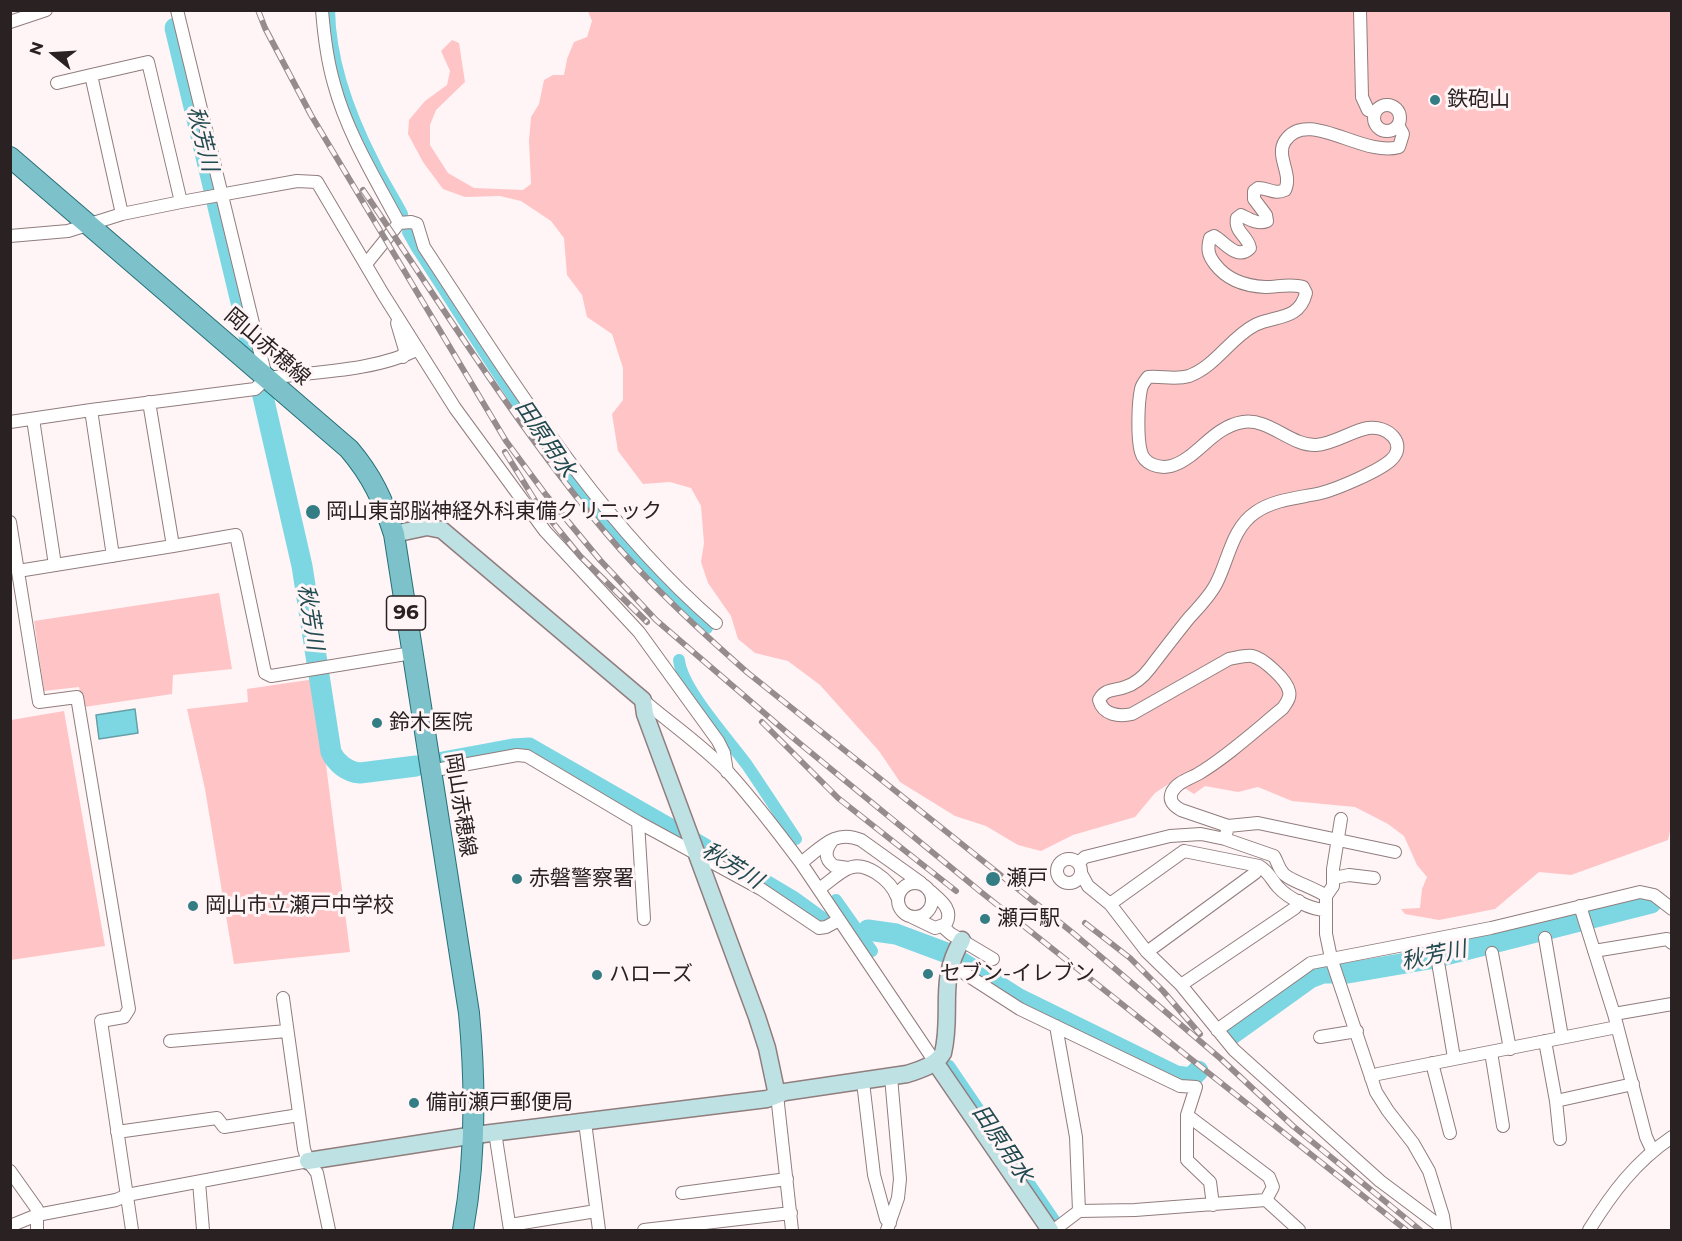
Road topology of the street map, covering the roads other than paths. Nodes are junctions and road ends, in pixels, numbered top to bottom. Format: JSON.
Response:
{"nodes":[{"id":1,"x":46,"y":10,"type":"edge"},
{"id":2,"x":177,"y":10,"type":"edge"},
{"id":3,"x":321,"y":10,"type":"edge"},
{"id":4,"x":1360,"y":10,"type":"edge"},
{"id":5,"x":10,"y":22,"type":"edge"},
{"id":6,"x":91,"y":75,"type":"junction"},
{"id":7,"x":57,"y":83,"type":"dead end"},
{"id":8,"x":1375,"y":113,"type":"junction"},
{"id":9,"x":1398,"y":125,"type":"junction"},
{"id":10,"x":10,"y":157,"type":"edge"},
{"id":11,"x":223,"y":196,"type":"junction"},
{"id":12,"x":181,"y":202,"type":"junction"},
{"id":13,"x":122,"y":214,"type":"junction"},
{"id":14,"x":399,"y":223,"type":"junction"},
{"id":15,"x":86,"y":224,"type":"junction"},
{"id":16,"x":10,"y":236,"type":"edge"},
{"id":17,"x":366,"y":264,"type":"junction"},
{"id":18,"x":394,"y":310,"type":"junction"},
{"id":19,"x":418,"y":349,"type":"junction"},
{"id":20,"x":403,"y":357,"type":"junction"},
{"id":21,"x":267,"y":378,"type":"junction"},
{"id":22,"x":149,"y":402,"type":"junction"},
{"id":23,"x":91,"y":410,"type":"junction"},
{"id":24,"x":33,"y":419,"type":"junction"},
{"id":25,"x":10,"y":422,"type":"edge"},
{"id":26,"x":10,"y":522,"type":"edge"},
{"id":27,"x":394,"y":534,"type":"junction"},
{"id":28,"x":173,"y":546,"type":"junction"},
{"id":29,"x":113,"y":556,"type":"junction"},
{"id":30,"x":55,"y":565,"type":"junction"},
{"id":31,"x":18,"y":571,"type":"junction"},
{"id":32,"x":716,"y":622,"type":"dead end"},
{"id":33,"x":412,"y":653,"type":"junction"},
{"id":34,"x":643,"y":700,"type":"junction"},
{"id":35,"x":430,"y":771,"type":"junction"},
{"id":36,"x":728,"y":772,"type":"junction"},
{"id":37,"x":1341,"y":819,"type":"dead end"},
{"id":38,"x":638,"y":822,"type":"junction"},
{"id":39,"x":1226,"y":833,"type":"junction"},
{"id":40,"x":832,"y":840,"type":"junction"},
{"id":41,"x":1338,"y":841,"type":"junction"},
{"id":42,"x":696,"y":852,"type":"junction"},
{"id":43,"x":1395,"y":852,"type":"dead end"},
{"id":44,"x":801,"y":863,"type":"junction"},
{"id":45,"x":1259,"y":866,"type":"junction"},
{"id":46,"x":848,"y":868,"type":"junction"},
{"id":47,"x":1080,"y":868,"type":"junction"},
{"id":48,"x":1334,"y":878,"type":"junction"},
{"id":49,"x":1374,"y":878,"type":"dead end"},
{"id":50,"x":1073,"y":883,"type":"junction"},
{"id":51,"x":1088,"y":886,"type":"junction"},
{"id":52,"x":925,"y":887,"type":"junction"},
{"id":53,"x":819,"y":889,"type":"junction"},
{"id":54,"x":1326,"y":896,"type":"junction"},
{"id":55,"x":897,"y":897,"type":"junction"},
{"id":56,"x":1299,"y":901,"type":"junction"},
{"id":57,"x":1110,"y":904,"type":"junction"},
{"id":58,"x":1581,"y":909,"type":"junction"},
{"id":59,"x":1671,"y":909,"type":"edge"},
{"id":60,"x":1326,"y":910,"type":"junction"},
{"id":61,"x":912,"y":917,"type":"junction"},
{"id":62,"x":644,"y":919,"type":"dead end"},
{"id":63,"x":839,"y":920,"type":"junction"},
{"id":64,"x":943,"y":927,"type":"junction"},
{"id":65,"x":1545,"y":938,"type":"dead end"},
{"id":66,"x":1671,"y":943,"type":"edge"},
{"id":67,"x":956,"y":951,"type":"junction"},
{"id":68,"x":1594,"y":951,"type":"junction"},
{"id":69,"x":1147,"y":952,"type":"junction"},
{"id":70,"x":1492,"y":953,"type":"dead end"},
{"id":71,"x":993,"y":959,"type":"dead end"},
{"id":72,"x":1333,"y":961,"type":"junction"},
{"id":73,"x":1438,"y":962,"type":"dead end"},
{"id":74,"x":1181,"y":986,"type":"junction"},
{"id":75,"x":283,"y":998,"type":"dead end"},
{"id":76,"x":1671,"y":1004,"type":"edge"},
{"id":77,"x":1614,"y":1014,"type":"junction"},
{"id":78,"x":1056,"y":1026,"type":"junction"},
{"id":79,"x":1617,"y":1027,"type":"junction"},
{"id":80,"x":1217,"y":1030,"type":"junction"},
{"id":81,"x":287,"y":1031,"type":"junction"},
{"id":82,"x":1357,"y":1031,"type":"junction"},
{"id":83,"x":1320,"y":1037,"type":"dead end"},
{"id":84,"x":1562,"y":1037,"type":"junction"},
{"id":85,"x":170,"y":1041,"type":"dead end"},
{"id":86,"x":1545,"y":1041,"type":"junction"},
{"id":87,"x":1510,"y":1049,"type":"junction"},
{"id":88,"x":1491,"y":1052,"type":"junction"},
{"id":89,"x":1454,"y":1058,"type":"junction"},
{"id":90,"x":935,"y":1062,"type":"junction"},
{"id":91,"x":1431,"y":1063,"type":"junction"},
{"id":92,"x":891,"y":1077,"type":"junction"},
{"id":93,"x":1371,"y":1078,"type":"junction"},
{"id":94,"x":863,"y":1082,"type":"junction"},
{"id":95,"x":1633,"y":1084,"type":"junction"},
{"id":96,"x":777,"y":1095,"type":"junction"},
{"id":97,"x":1556,"y":1101,"type":"junction"},
{"id":98,"x":299,"y":1115,"type":"junction"},
{"id":99,"x":1187,"y":1115,"type":"junction"},
{"id":100,"x":585,"y":1122,"type":"junction"},
{"id":101,"x":1503,"y":1126,"type":"dead end"},
{"id":102,"x":117,"y":1132,"type":"junction"},
{"id":103,"x":495,"y":1132,"type":"junction"},
{"id":104,"x":1450,"y":1133,"type":"dead end"},
{"id":105,"x":475,"y":1135,"type":"junction"},
{"id":106,"x":1671,"y":1137,"type":"edge"},
{"id":107,"x":1560,"y":1139,"type":"dead end"},
{"id":108,"x":1652,"y":1150,"type":"junction"},
{"id":109,"x":308,"y":1161,"type":"junction"},
{"id":110,"x":10,"y":1170,"type":"edge"},
{"id":111,"x":787,"y":1179,"type":"junction"},
{"id":112,"x":199,"y":1182,"type":"junction"},
{"id":113,"x":682,"y":1193,"type":"dead end"},
{"id":114,"x":128,"y":1195,"type":"junction"},
{"id":115,"x":1266,"y":1200,"type":"junction"},
{"id":116,"x":1213,"y":1205,"type":"junction"},
{"id":117,"x":596,"y":1211,"type":"junction"},
{"id":118,"x":1079,"y":1211,"type":"junction"},
{"id":119,"x":790,"y":1213,"type":"junction"},
{"id":120,"x":37,"y":1215,"type":"junction"},
{"id":121,"x":10,"y":1226,"type":"edge"},
{"id":122,"x":888,"y":1226,"type":"edge"},
{"id":123,"x":510,"y":1228,"type":"edge"},
{"id":124,"x":37,"y":1230,"type":"edge"},
{"id":125,"x":132,"y":1230,"type":"edge"},
{"id":126,"x":203,"y":1230,"type":"edge"},
{"id":127,"x":328,"y":1230,"type":"edge"},
{"id":128,"x":463,"y":1230,"type":"edge"},
{"id":129,"x":599,"y":1230,"type":"edge"},
{"id":130,"x":644,"y":1230,"type":"edge"},
{"id":131,"x":792,"y":1230,"type":"edge"},
{"id":132,"x":1052,"y":1230,"type":"edge"},
{"id":133,"x":1299,"y":1230,"type":"edge"},
{"id":134,"x":1444,"y":1230,"type":"edge"},
{"id":135,"x":1589,"y":1230,"type":"edge"}],
"edges":[{"from":1,"to":5,"type":"street"},
{"from":2,"to":11,"type":"street"},
{"from":3,"to":14,"type":"street"},
{"from":4,"to":8,"type":"street"},
{"from":6,"to":7,"type":"street"},
{"from":6,"to":12,"type":"street"},
{"from":6,"to":13,"type":"street"},
{"from":8,"to":9,"type":"street"},
{"from":8,"to":9,"type":"street"},
{"from":9,"to":39,"type":"street"},
{"from":10,"to":15,"type":"main road","name":"岡山赤穂線","number":"96"},
{"from":11,"to":12,"type":"street"},
{"from":11,"to":17,"type":"street"},
{"from":11,"to":21,"type":"street"},
{"from":12,"to":13,"type":"street"},
{"from":13,"to":15,"type":"street"},
{"from":14,"to":17,"type":"street"},
{"from":14,"to":32,"type":"street"},
{"from":15,"to":16,"type":"street"},
{"from":15,"to":21,"type":"main road","name":"岡山赤穂線","number":"96"},
{"from":17,"to":18,"type":"street"},
{"from":18,"to":19,"type":"street"},
{"from":18,"to":20,"type":"street"},
{"from":19,"to":20,"type":"street"},
{"from":19,"to":36,"type":"street"},
{"from":20,"to":21,"type":"street"},
{"from":21,"to":22,"type":"street"},
{"from":21,"to":27,"type":"main road","name":"岡山赤穂線","number":"96"},
{"from":22,"to":23,"type":"street"},
{"from":22,"to":28,"type":"street"},
{"from":23,"to":24,"type":"street"},
{"from":23,"to":29,"type":"street"},
{"from":24,"to":25,"type":"street"},
{"from":24,"to":30,"type":"street"},
{"from":26,"to":31,"type":"street"},
{"from":27,"to":33,"type":"main road","name":"岡山赤穂線","number":"96"},
{"from":27,"to":34,"type":"street"},
{"from":28,"to":29,"type":"street"},
{"from":28,"to":33,"type":"street"},
{"from":29,"to":30,"type":"street"},
{"from":30,"to":31,"type":"street"},
{"from":31,"to":102,"type":"street"},
{"from":33,"to":35,"type":"main road","name":"岡山赤穂線","number":"96"},
{"from":34,"to":36,"type":"street"},
{"from":34,"to":42,"type":"street"},
{"from":35,"to":38,"type":"street"},
{"from":35,"to":105,"type":"main road","name":"岡山赤穂線","number":"96"},
{"from":36,"to":44,"type":"street"},
{"from":37,"to":41,"type":"street"},
{"from":38,"to":42,"type":"street"},
{"from":38,"to":62,"type":"street"},
{"from":39,"to":41,"type":"street"},
{"from":39,"to":47,"type":"street"},
{"from":39,"to":54,"type":"street"},
{"from":40,"to":44,"type":"street"},
{"from":40,"to":46,"type":"street"},
{"from":40,"to":52,"type":"street"},
{"from":41,"to":43,"type":"street"},
{"from":41,"to":48,"type":"street"},
{"from":42,"to":63,"type":"street"},
{"from":42,"to":96,"type":"street"},
{"from":44,"to":53,"type":"street"},
{"from":45,"to":56,"type":"street"},
{"from":45,"to":57,"type":"street"},
{"from":45,"to":69,"type":"street"},
{"from":46,"to":53,"type":"street"},
{"from":46,"to":55,"type":"street"},
{"from":47,"to":50,"type":"street"},
{"from":47,"to":50,"type":"street"},
{"from":47,"to":51,"type":"street"},
{"from":48,"to":49,"type":"street"},
{"from":48,"to":54,"type":"street"},
{"from":50,"to":51,"type":"street"},
{"from":51,"to":57,"type":"street"},
{"from":52,"to":55,"type":"street"},
{"from":52,"to":61,"type":"street"},
{"from":52,"to":64,"type":"street"},
{"from":53,"to":63,"type":"street"},
{"from":54,"to":60,"type":"street"},
{"from":55,"to":61,"type":"street"},
{"from":56,"to":60,"type":"street"},
{"from":56,"to":74,"type":"street"},
{"from":57,"to":69,"type":"street"},
{"from":58,"to":59,"type":"street"},
{"from":58,"to":68,"type":"street"},
{"from":58,"to":72,"type":"street"},
{"from":60,"to":72,"type":"street"},
{"from":61,"to":64,"type":"street"},
{"from":63,"to":90,"type":"street"},
{"from":64,"to":67,"type":"street"},
{"from":65,"to":84,"type":"street"},
{"from":66,"to":68,"type":"street"},
{"from":67,"to":71,"type":"street"},
{"from":67,"to":78,"type":"street"},
{"from":67,"to":90,"type":"street"},
{"from":68,"to":77,"type":"street"},
{"from":69,"to":74,"type":"street"},
{"from":70,"to":87,"type":"street"},
{"from":72,"to":80,"type":"street"},
{"from":72,"to":82,"type":"street"},
{"from":73,"to":89,"type":"street"},
{"from":74,"to":80,"type":"street"},
{"from":75,"to":81,"type":"street"},
{"from":76,"to":77,"type":"street"},
{"from":77,"to":79,"type":"street"},
{"from":78,"to":99,"type":"street"},
{"from":78,"to":118,"type":"street"},
{"from":79,"to":84,"type":"street"},
{"from":79,"to":95,"type":"street"},
{"from":80,"to":134,"type":"street"},
{"from":81,"to":85,"type":"street"},
{"from":81,"to":98,"type":"street"},
{"from":82,"to":83,"type":"street"},
{"from":82,"to":93,"type":"street"},
{"from":84,"to":86,"type":"street"},
{"from":86,"to":87,"type":"street"},
{"from":86,"to":97,"type":"street"},
{"from":87,"to":88,"type":"street"},
{"from":88,"to":89,"type":"street"},
{"from":88,"to":101,"type":"street"},
{"from":89,"to":91,"type":"street"},
{"from":90,"to":92,"type":"street"},
{"from":90,"to":132,"type":"street"},
{"from":91,"to":93,"type":"street"},
{"from":91,"to":104,"type":"street"},
{"from":92,"to":94,"type":"street"},
{"from":92,"to":122,"type":"street"},
{"from":93,"to":134,"type":"street"},
{"from":94,"to":96,"type":"street"},
{"from":94,"to":122,"type":"street"},
{"from":95,"to":97,"type":"street"},
{"from":95,"to":108,"type":"street"},
{"from":96,"to":100,"type":"street"},
{"from":96,"to":111,"type":"street"},
{"from":97,"to":107,"type":"street"},
{"from":98,"to":102,"type":"street"},
{"from":98,"to":109,"type":"street"},
{"from":99,"to":115,"type":"street"},
{"from":99,"to":116,"type":"street"},
{"from":100,"to":103,"type":"street"},
{"from":100,"to":117,"type":"street"},
{"from":102,"to":114,"type":"street"},
{"from":103,"to":105,"type":"street"},
{"from":103,"to":123,"type":"street"},
{"from":105,"to":109,"type":"street"},
{"from":105,"to":128,"type":"main road","name":"岡山赤穂線","number":"96"},
{"from":106,"to":108,"type":"street"},
{"from":108,"to":135,"type":"street"},
{"from":109,"to":112,"type":"street"},
{"from":109,"to":127,"type":"street"},
{"from":110,"to":120,"type":"street"},
{"from":111,"to":113,"type":"street"},
{"from":111,"to":119,"type":"street"},
{"from":112,"to":114,"type":"street"},
{"from":112,"to":126,"type":"street"},
{"from":114,"to":120,"type":"street"},
{"from":114,"to":125,"type":"street"},
{"from":115,"to":116,"type":"street"},
{"from":115,"to":133,"type":"street"},
{"from":116,"to":118,"type":"street"},
{"from":117,"to":123,"type":"street"},
{"from":117,"to":129,"type":"street"},
{"from":118,"to":132,"type":"street"},
{"from":119,"to":130,"type":"street"},
{"from":119,"to":131,"type":"street"},
{"from":120,"to":121,"type":"street"},
{"from":120,"to":124,"type":"street"}]}
